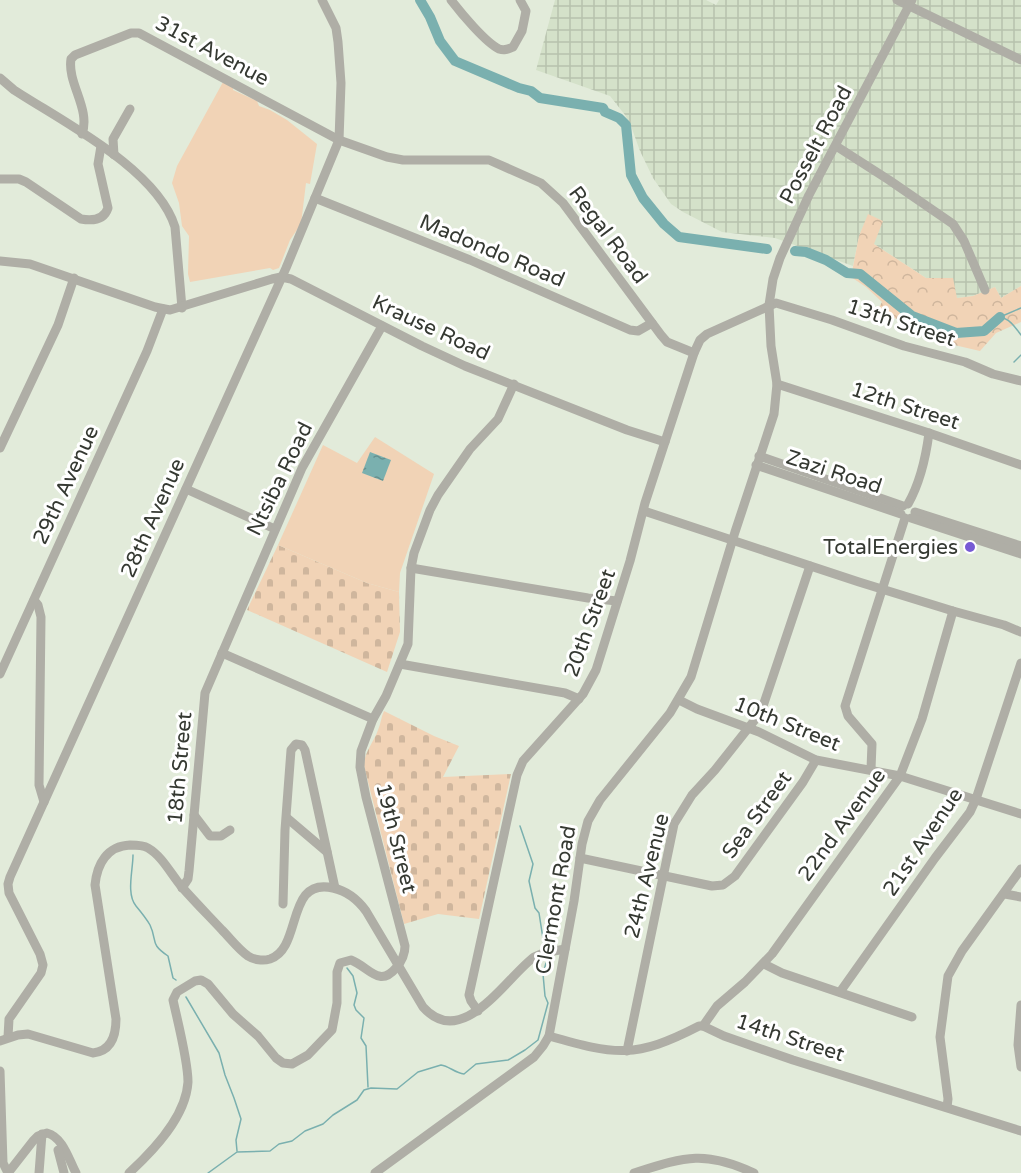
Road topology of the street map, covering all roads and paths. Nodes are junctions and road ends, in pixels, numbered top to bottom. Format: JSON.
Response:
{"nodes":[{"id":1,"x":322,"y":0,"type":"edge"},
{"id":2,"x":451,"y":0,"type":"edge"},
{"id":3,"x":520,"y":0,"type":"edge"},
{"id":4,"x":897,"y":0,"type":"edge"},
{"id":5,"x":911,"y":3,"type":"edge"},
{"id":6,"x":1021,"y":60,"type":"edge"},
{"id":7,"x":0,"y":78,"type":"edge"},
{"id":8,"x":130,"y":110,"type":"dead end"},
{"id":9,"x":82,"y":134,"type":"junction"},
{"id":10,"x":339,"y":140,"type":"junction"},
{"id":11,"x":101,"y":146,"type":"junction"},
{"id":12,"x":836,"y":146,"type":"junction"},
{"id":13,"x":114,"y":155,"type":"junction"},
{"id":14,"x":0,"y":179,"type":"edge"},
{"id":15,"x":315,"y":198,"type":"junction"},
{"id":16,"x":0,"y":261,"type":"edge"},
{"id":17,"x":74,"y":278,"type":"junction"},
{"id":18,"x":281,"y":278,"type":"junction"},
{"id":19,"x":984,"y":290,"type":"dead end"},
{"id":20,"x":769,"y":305,"type":"junction"},
{"id":21,"x":182,"y":308,"type":"junction"},
{"id":22,"x":163,"y":309,"type":"junction"},
{"id":23,"x":652,"y":323,"type":"junction"},
{"id":24,"x":382,"y":326,"type":"junction"},
{"id":25,"x":694,"y":353,"type":"junction"},
{"id":26,"x":1021,"y":381,"type":"edge"},
{"id":27,"x":514,"y":384,"type":"junction"},
{"id":28,"x":777,"y":384,"type":"junction"},
{"id":29,"x":929,"y":433,"type":"junction"},
{"id":30,"x":665,"y":442,"type":"junction"},
{"id":31,"x":0,"y":448,"type":"edge"},
{"id":32,"x":758,"y":461,"type":"junction"},
{"id":33,"x":1021,"y":465,"type":"edge"},
{"id":34,"x":186,"y":489,"type":"junction"},
{"id":35,"x":644,"y":511,"type":"junction"},
{"id":36,"x":908,"y":511,"type":"junction"},
{"id":37,"x":275,"y":529,"type":"junction"},
{"id":38,"x":733,"y":540,"type":"junction"},
{"id":39,"x":1021,"y":546,"type":"edge"},
{"id":40,"x":1021,"y":554,"type":"edge"},
{"id":41,"x":810,"y":566,"type":"junction"},
{"id":42,"x":411,"y":568,"type":"junction"},
{"id":43,"x":881,"y":589,"type":"junction"},
{"id":44,"x":34,"y":600,"type":"junction"},
{"id":45,"x":617,"y":601,"type":"junction"},
{"id":46,"x":953,"y":611,"type":"junction"},
{"id":47,"x":1021,"y":632,"type":"edge"},
{"id":48,"x":222,"y":653,"type":"junction"},
{"id":49,"x":1021,"y":663,"type":"edge"},
{"id":50,"x":400,"y":664,"type":"junction"},
{"id":51,"x":0,"y":674,"type":"edge"},
{"id":52,"x":579,"y":699,"type":"junction"},
{"id":53,"x":679,"y":700,"type":"junction"},
{"id":54,"x":373,"y":720,"type":"junction"},
{"id":55,"x":749,"y":728,"type":"junction"},
{"id":56,"x":816,"y":760,"type":"junction"},
{"id":57,"x":872,"y":769,"type":"junction"},
{"id":58,"x":900,"y":776,"type":"junction"},
{"id":59,"x":976,"y":800,"type":"junction"},
{"id":60,"x":44,"y":802,"type":"junction"},
{"id":61,"x":1021,"y":814,"type":"edge"},
{"id":62,"x":194,"y":815,"type":"junction"},
{"id":63,"x":287,"y":818,"type":"junction"},
{"id":64,"x":230,"y":830,"type":"dead end"},
{"id":65,"x":327,"y":852,"type":"junction"},
{"id":66,"x":580,"y":858,"type":"junction"},
{"id":67,"x":1021,"y":869,"type":"edge"},
{"id":68,"x":663,"y":876,"type":"junction"},
{"id":69,"x":182,"y":888,"type":"junction"},
{"id":70,"x":335,"y":888,"type":"junction"},
{"id":71,"x":1005,"y":894,"type":"junction"},
{"id":72,"x":1021,"y":897,"type":"edge"},
{"id":73,"x":283,"y":904,"type":"dead end"},
{"id":74,"x":565,"y":949,"type":"junction"},
{"id":75,"x":764,"y":964,"type":"junction"},
{"id":76,"x":399,"y":965,"type":"junction"},
{"id":77,"x":840,"y":992,"type":"junction"},
{"id":78,"x":1021,"y":1005,"type":"edge"},
{"id":79,"x":478,"y":1011,"type":"junction"},
{"id":80,"x":912,"y":1017,"type":"dead end"},
{"id":81,"x":703,"y":1026,"type":"junction"},
{"id":82,"x":549,"y":1036,"type":"junction"},
{"id":83,"x":4,"y":1039,"type":"edge"},
{"id":84,"x":627,"y":1051,"type":"junction"},
{"id":85,"x":1021,"y":1067,"type":"edge"},
{"id":86,"x":0,"y":1071,"type":"edge"},
{"id":87,"x":947,"y":1107,"type":"junction"},
{"id":88,"x":1,"y":1115,"type":"edge"},
{"id":89,"x":1021,"y":1131,"type":"edge"},
{"id":90,"x":45,"y":1133,"type":"junction"},
{"id":91,"x":4,"y":1171,"type":"edge"},
{"id":92,"x":39,"y":1173,"type":"edge"},
{"id":93,"x":64,"y":1173,"type":"edge"},
{"id":94,"x":76,"y":1173,"type":"edge"},
{"id":95,"x":129,"y":1173,"type":"edge"},
{"id":96,"x":375,"y":1173,"type":"edge"},
{"id":97,"x":634,"y":1173,"type":"edge"},
{"id":98,"x":754,"y":1173,"type":"edge"}],
"edges":[{"from":1,"to":10,"type":"street","name":"28th Avenue"},
{"from":2,"to":3,"type":"street"},
{"from":4,"to":5,"type":"street"},
{"from":5,"to":6,"type":"street"},
{"from":5,"to":12,"type":"street","name":"Posselt Road"},
{"from":7,"to":9,"type":"street"},
{"from":8,"to":13,"type":"street"},
{"from":9,"to":10,"type":"street","name":"31st Avenue"},
{"from":9,"to":11,"type":"street"},
{"from":10,"to":15,"type":"street","name":"28th Avenue"},
{"from":10,"to":23,"type":"street","name":"Regal Road"},
{"from":11,"to":13,"type":"street"},
{"from":11,"to":14,"type":"street"},
{"from":12,"to":19,"type":"street"},
{"from":12,"to":20,"type":"street","name":"Posselt Road"},
{"from":13,"to":21,"type":"street"},
{"from":15,"to":18,"type":"street","name":"28th Avenue"},
{"from":15,"to":23,"type":"street","name":"Madondo Road"},
{"from":16,"to":17,"type":"street"},
{"from":17,"to":22,"type":"street"},
{"from":17,"to":31,"type":"street"},
{"from":18,"to":21,"type":"street"},
{"from":18,"to":24,"type":"street","name":"Krause Road"},
{"from":18,"to":34,"type":"street","name":"28th Avenue"},
{"from":20,"to":25,"type":"street","name":"20th Street"},
{"from":20,"to":26,"type":"street","name":"13th Street"},
{"from":20,"to":28,"type":"street","name":"Clermont Road"},
{"from":21,"to":22,"type":"street"},
{"from":22,"to":44,"type":"street","name":"29th Avenue"},
{"from":23,"to":25,"type":"street","name":"Regal Road"},
{"from":24,"to":27,"type":"street","name":"Krause Road"},
{"from":24,"to":37,"type":"street","name":"Ntsiba Road"},
{"from":25,"to":30,"type":"street","name":"20th Street"},
{"from":27,"to":30,"type":"street","name":"Krause Road"},
{"from":27,"to":42,"type":"street","name":"19th Street"},
{"from":28,"to":29,"type":"street","name":"12th Street"},
{"from":28,"to":32,"type":"street","name":"Clermont Road"},
{"from":29,"to":33,"type":"street","name":"12th Street"},
{"from":29,"to":36,"type":"street"},
{"from":30,"to":35,"type":"street","name":"20th Street"},
{"from":32,"to":36,"type":"street","name":"Zazi Road"},
{"from":32,"to":38,"type":"street","name":"Clermont Road"},
{"from":34,"to":37,"type":"street"},
{"from":34,"to":60,"type":"street","name":"28th Avenue"},
{"from":35,"to":38,"type":"street"},
{"from":35,"to":45,"type":"street","name":"20th Street"},
{"from":36,"to":39,"type":"street","name":"Zazi Road"},
{"from":36,"to":40,"type":"street","name":"Zazi Road"},
{"from":36,"to":43,"type":"street"},
{"from":37,"to":48,"type":"street","name":"Ntsiba Road"},
{"from":38,"to":41,"type":"street"},
{"from":38,"to":53,"type":"street","name":"Clermont Road"},
{"from":41,"to":43,"type":"street"},
{"from":41,"to":55,"type":"street","name":"24th Avenue"},
{"from":42,"to":45,"type":"street"},
{"from":42,"to":50,"type":"street","name":"19th Street"},
{"from":43,"to":46,"type":"street"},
{"from":43,"to":57,"type":"street"},
{"from":44,"to":51,"type":"street","name":"29th Avenue"},
{"from":44,"to":60,"type":"street"},
{"from":45,"to":52,"type":"street","name":"20th Street"},
{"from":46,"to":47,"type":"street"},
{"from":46,"to":58,"type":"street","name":"22nd Avenue"},
{"from":48,"to":54,"type":"street"},
{"from":48,"to":62,"type":"street","name":"18th Street"},
{"from":49,"to":59,"type":"street","name":"21st Avenue"},
{"from":50,"to":52,"type":"street"},
{"from":50,"to":54,"type":"street","name":"19th Street"},
{"from":52,"to":79,"type":"street","name":"20th Street"},
{"from":53,"to":55,"type":"street","name":"10th Street"},
{"from":53,"to":66,"type":"street","name":"Clermont Road"},
{"from":54,"to":76,"type":"street","name":"19th Street"},
{"from":55,"to":56,"type":"street","name":"10th Street"},
{"from":55,"to":68,"type":"street","name":"24th Avenue"},
{"from":56,"to":57,"type":"street","name":"10th Street"},
{"from":56,"to":68,"type":"street","name":"Sea Street"},
{"from":57,"to":58,"type":"street","name":"10th Street"},
{"from":58,"to":59,"type":"street","name":"10th Street"},
{"from":58,"to":75,"type":"street","name":"22nd Avenue"},
{"from":59,"to":61,"type":"street","name":"10th Street"},
{"from":59,"to":77,"type":"street","name":"21st Avenue"},
{"from":60,"to":83,"type":"street","name":"28th Avenue"},
{"from":62,"to":64,"type":"street"},
{"from":62,"to":69,"type":"street","name":"18th Street"},
{"from":63,"to":65,"type":"street"},
{"from":63,"to":65,"type":"street"},
{"from":63,"to":73,"type":"street"},
{"from":65,"to":70,"type":"street"},
{"from":66,"to":68,"type":"street","name":"Sea Street"},
{"from":66,"to":74,"type":"street","name":"Clermont Road"},
{"from":67,"to":71,"type":"street"},
{"from":68,"to":84,"type":"street","name":"24th Avenue"},
{"from":69,"to":70,"type":"street"},
{"from":69,"to":83,"type":"street"},
{"from":70,"to":76,"type":"street"},
{"from":71,"to":72,"type":"street"},
{"from":71,"to":87,"type":"street"},
{"from":74,"to":79,"type":"street"},
{"from":74,"to":82,"type":"street","name":"Clermont Road"},
{"from":75,"to":77,"type":"street"},
{"from":75,"to":81,"type":"street","name":"22nd Avenue"},
{"from":76,"to":79,"type":"street"},
{"from":76,"to":95,"type":"street"},
{"from":77,"to":80,"type":"street"},
{"from":78,"to":85,"type":"street"},
{"from":81,"to":84,"type":"street","name":"14th Street"},
{"from":81,"to":87,"type":"street","name":"14th Street"},
{"from":82,"to":84,"type":"street","name":"14th Street"},
{"from":82,"to":96,"type":"street","name":"Clermont Road"},
{"from":86,"to":88,"type":"street"},
{"from":87,"to":89,"type":"street","name":"14th Street"},
{"from":88,"to":91,"type":"street"},
{"from":90,"to":91,"type":"street"},
{"from":90,"to":92,"type":"street"},
{"from":90,"to":93,"type":"street"},
{"from":90,"to":94,"type":"street"},
{"from":97,"to":98,"type":"street"}]}
